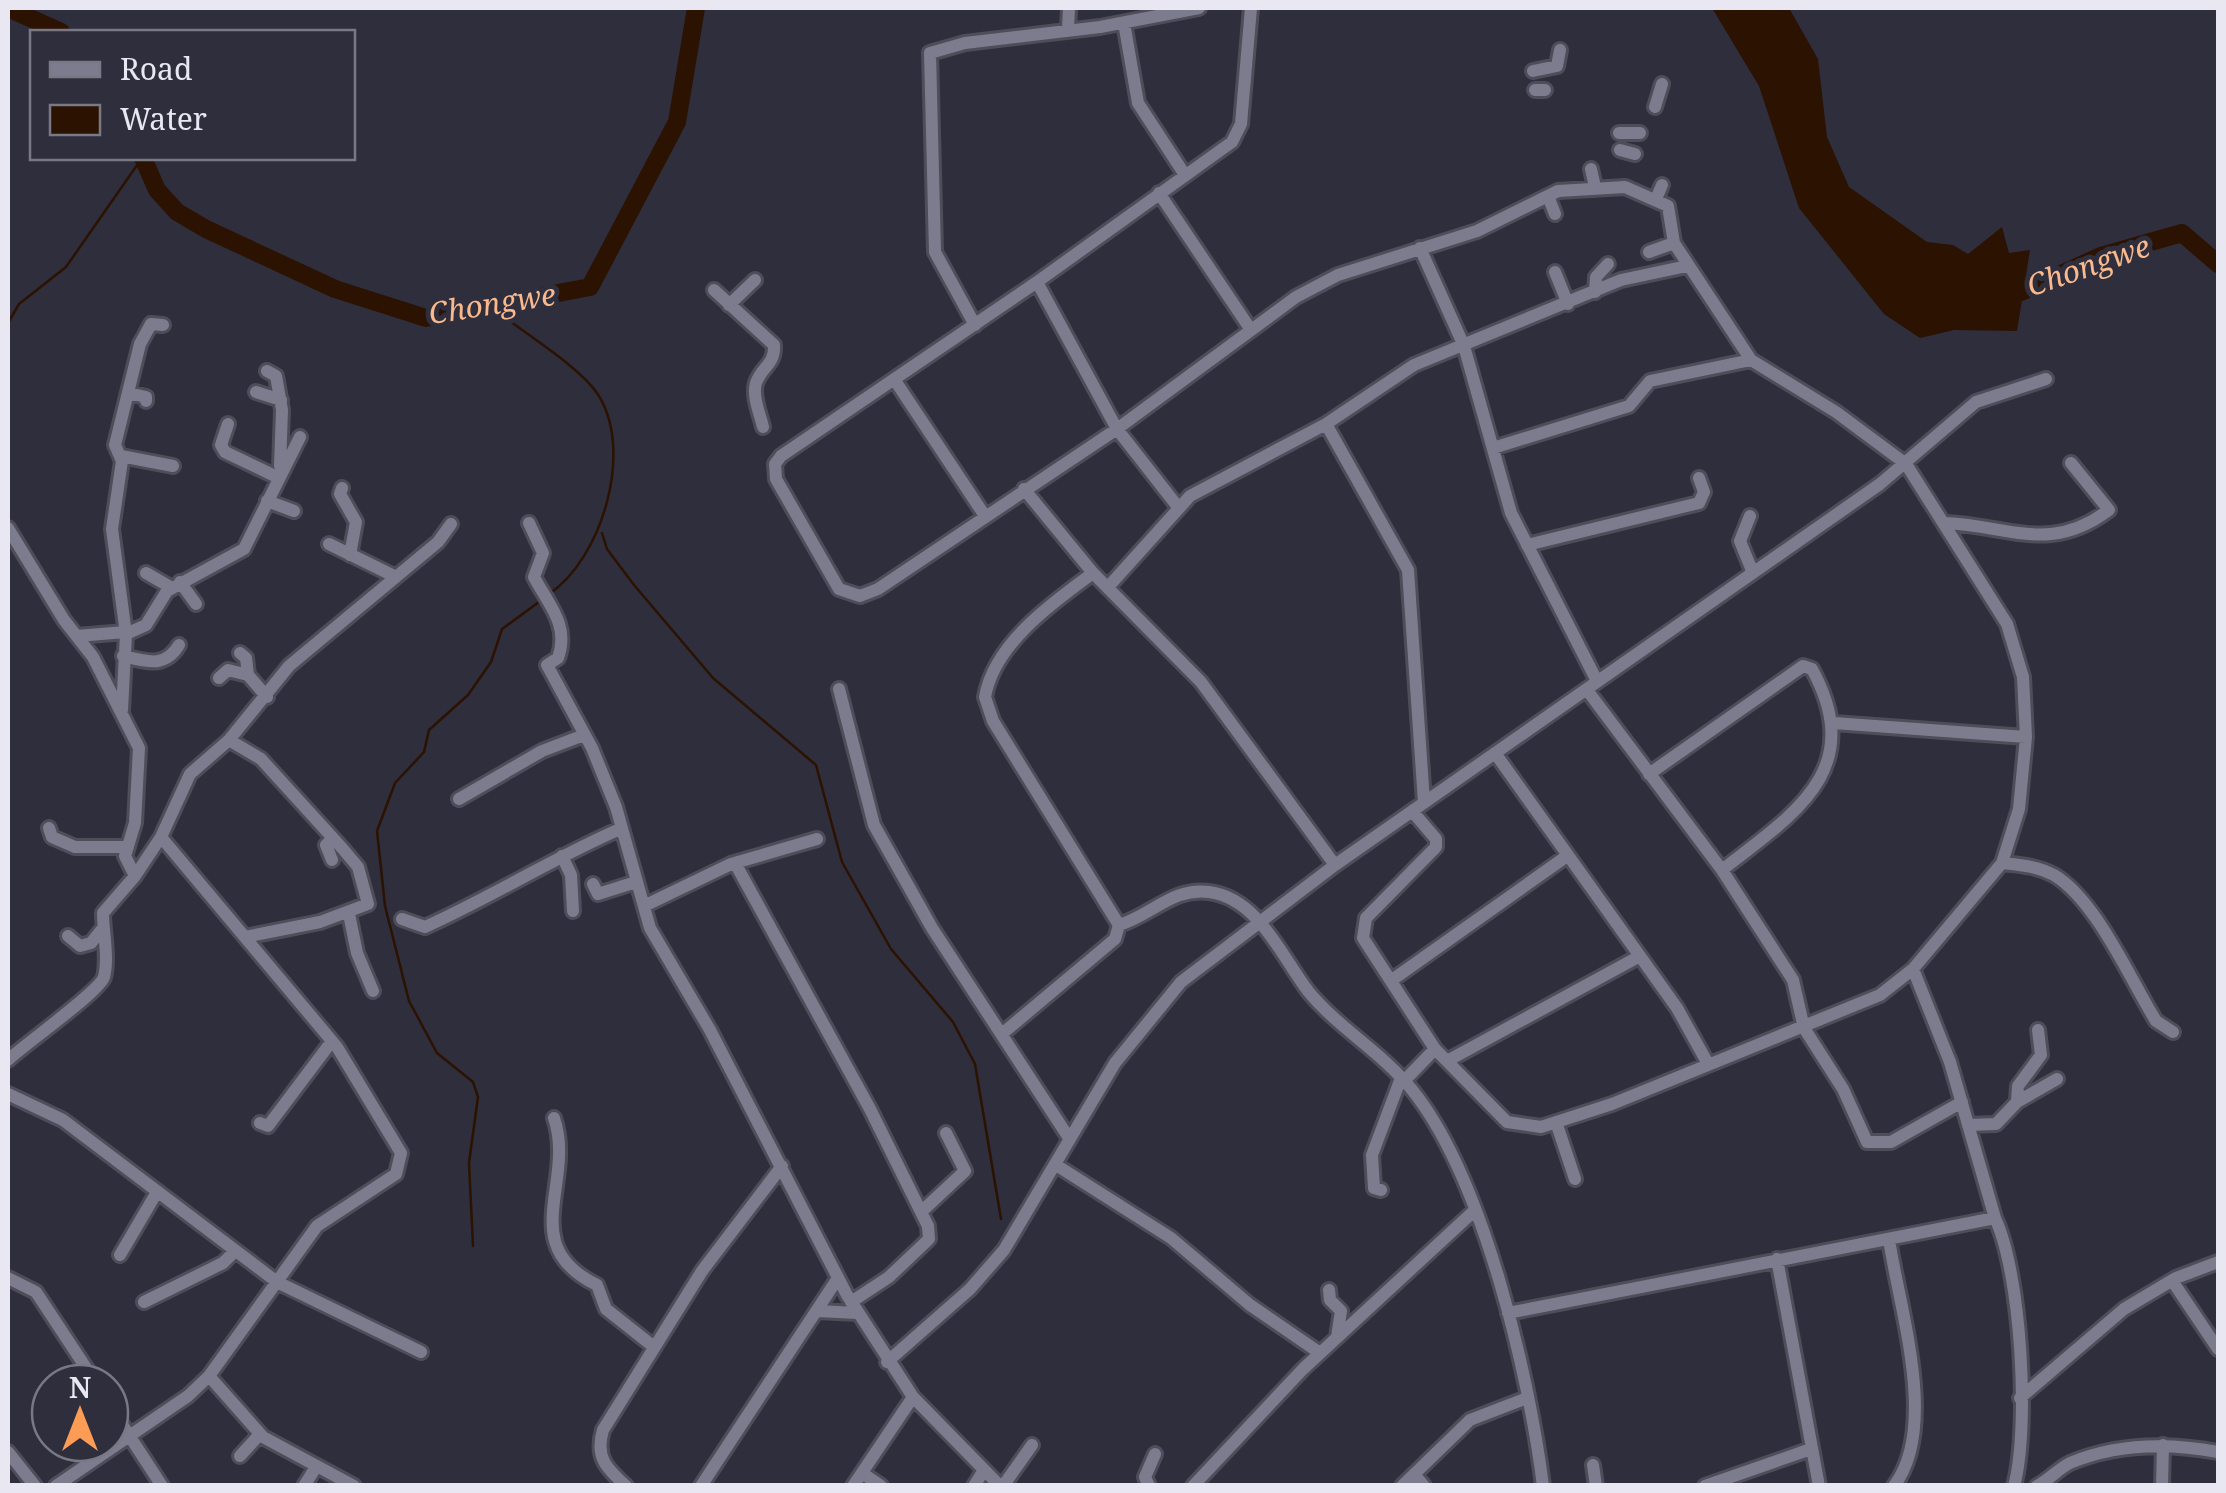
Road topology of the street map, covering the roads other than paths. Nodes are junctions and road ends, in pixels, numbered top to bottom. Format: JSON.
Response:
{"nodes":[{"id":1,"x":1069,"y":8,"type":"edge"},
{"id":2,"x":1200,"y":8,"type":"edge"},
{"id":3,"x":1250,"y":8,"type":"edge"},
{"id":4,"x":1124,"y":23,"type":"junction"},
{"id":5,"x":1068,"y":29,"type":"junction"},
{"id":6,"x":1560,"y":50,"type":"dead end"},
{"id":7,"x":1534,"y":71,"type":"dead end"},
{"id":8,"x":1662,"y":84,"type":"dead end"},
{"id":9,"x":1653,"y":108,"type":"dead end"},
{"id":10,"x":1619,"y":133,"type":"dead end"},
{"id":11,"x":1640,"y":133,"type":"dead end"},
{"id":12,"x":1591,"y":169,"type":"dead end"},
{"id":13,"x":1185,"y":175,"type":"junction"},
{"id":14,"x":1662,"y":185,"type":"dead end"},
{"id":15,"x":1595,"y":187,"type":"junction"},
{"id":16,"x":1160,"y":193,"type":"junction"},
{"id":17,"x":1548,"y":196,"type":"junction"},
{"id":18,"x":1656,"y":199,"type":"junction"},
{"id":19,"x":1554,"y":214,"type":"dead end"},
{"id":20,"x":1674,"y":243,"type":"junction"},
{"id":21,"x":1420,"y":248,"type":"junction"},
{"id":22,"x":1649,"y":252,"type":"dead end"},
{"id":23,"x":1608,"y":264,"type":"dead end"},
{"id":24,"x":1687,"y":266,"type":"junction"},
{"id":25,"x":1555,"y":272,"type":"dead end"},
{"id":26,"x":755,"y":280,"type":"dead end"},
{"id":27,"x":1037,"y":282,"type":"junction"},
{"id":28,"x":714,"y":290,"type":"dead end"},
{"id":29,"x":1595,"y":292,"type":"junction"},
{"id":30,"x":1568,"y":304,"type":"junction"},
{"id":31,"x":729,"y":305,"type":"junction"},
{"id":32,"x":976,"y":324,"type":"junction"},
{"id":33,"x":163,"y":325,"type":"dead end"},
{"id":34,"x":1251,"y":330,"type":"junction"},
{"id":35,"x":1464,"y":346,"type":"junction"},
{"id":36,"x":1751,"y":360,"type":"junction"},
{"id":37,"x":267,"y":371,"type":"dead end"},
{"id":38,"x":894,"y":379,"type":"junction"},
{"id":39,"x":2046,"y":380,"type":"dead end"},
{"id":40,"x":256,"y":392,"type":"dead end"},
{"id":41,"x":128,"y":394,"type":"junction"},
{"id":42,"x":281,"y":400,"type":"junction"},
{"id":43,"x":146,"y":401,"type":"dead end"},
{"id":44,"x":228,"y":424,"type":"dead end"},
{"id":45,"x":1326,"y":424,"type":"junction"},
{"id":46,"x":763,"y":427,"type":"dead end"},
{"id":47,"x":1117,"y":429,"type":"junction"},
{"id":48,"x":300,"y":437,"type":"dead end"},
{"id":49,"x":1492,"y":448,"type":"junction"},
{"id":50,"x":121,"y":456,"type":"junction"},
{"id":51,"x":2071,"y":463,"type":"dead end"},
{"id":52,"x":1906,"y":464,"type":"junction"},
{"id":53,"x":173,"y":466,"type":"dead end"},
{"id":54,"x":278,"y":475,"type":"junction"},
{"id":55,"x":1699,"y":478,"type":"dead end"},
{"id":56,"x":342,"y":488,"type":"dead end"},
{"id":57,"x":1024,"y":489,"type":"junction"},
{"id":58,"x":266,"y":501,"type":"junction"},
{"id":59,"x":1178,"y":506,"type":"junction"},
{"id":60,"x":294,"y":511,"type":"dead end"},
{"id":61,"x":985,"y":516,"type":"junction"},
{"id":62,"x":1750,"y":516,"type":"dead end"},
{"id":63,"x":529,"y":523,"type":"dead end"},
{"id":64,"x":1946,"y":523,"type":"junction"},
{"id":65,"x":452,"y":524,"type":"dead end"},
{"id":66,"x":8,"y":528,"type":"edge"},
{"id":67,"x":329,"y":544,"type":"dead end"},
{"id":68,"x":1527,"y":545,"type":"junction"},
{"id":69,"x":350,"y":555,"type":"junction"},
{"id":70,"x":146,"y":573,"type":"dead end"},
{"id":71,"x":1093,"y":573,"type":"junction"},
{"id":72,"x":1753,"y":573,"type":"junction"},
{"id":73,"x":394,"y":576,"type":"junction"},
{"id":74,"x":176,"y":585,"type":"junction"},
{"id":75,"x":1109,"y":586,"type":"junction"},
{"id":76,"x":196,"y":604,"type":"dead end"},
{"id":77,"x":126,"y":633,"type":"junction"},
{"id":78,"x":76,"y":636,"type":"junction"},
{"id":79,"x":180,"y":645,"type":"dead end"},
{"id":80,"x":240,"y":653,"type":"dead end"},
{"id":81,"x":123,"y":656,"type":"junction"},
{"id":82,"x":248,"y":675,"type":"junction"},
{"id":83,"x":219,"y":678,"type":"dead end"},
{"id":84,"x":1592,"y":686,"type":"junction"},
{"id":85,"x":839,"y":689,"type":"dead end"},
{"id":86,"x":267,"y":697,"type":"junction"},
{"id":87,"x":122,"y":713,"type":"junction"},
{"id":88,"x":1834,"y":723,"type":"junction"},
{"id":89,"x":584,"y":735,"type":"junction"},
{"id":90,"x":2026,"y":737,"type":"junction"},
{"id":91,"x":229,"y":740,"type":"junction"},
{"id":92,"x":1495,"y":753,"type":"junction"},
{"id":93,"x":1649,"y":774,"type":"junction"},
{"id":94,"x":459,"y":799,"type":"dead end"},
{"id":95,"x":1418,"y":806,"type":"junction"},
{"id":96,"x":49,"y":828,"type":"dead end"},
{"id":97,"x":620,"y":830,"type":"junction"},
{"id":98,"x":160,"y":837,"type":"junction"},
{"id":99,"x":333,"y":838,"type":"junction"},
{"id":100,"x":817,"y":839,"type":"dead end"},
{"id":101,"x":128,"y":848,"type":"junction"},
{"id":102,"x":562,"y":856,"type":"junction"},
{"id":103,"x":1567,"y":856,"type":"junction"},
{"id":104,"x":332,"y":860,"type":"dead end"},
{"id":105,"x":735,"y":863,"type":"junction"},
{"id":106,"x":2002,"y":863,"type":"junction"},
{"id":107,"x":1335,"y":866,"type":"junction"},
{"id":108,"x":1722,"y":870,"type":"junction"},
{"id":109,"x":136,"y":876,"type":"junction"},
{"id":110,"x":636,"y":882,"type":"junction"},
{"id":111,"x":593,"y":884,"type":"dead end"},
{"id":112,"x":644,"y":906,"type":"junction"},
{"id":113,"x":573,"y":910,"type":"dead end"},
{"id":114,"x":349,"y":914,"type":"junction"},
{"id":115,"x":402,"y":919,"type":"dead end"},
{"id":116,"x":1261,"y":920,"type":"junction"},
{"id":117,"x":1119,"y":926,"type":"junction"},
{"id":118,"x":103,"y":928,"type":"junction"},
{"id":119,"x":68,"y":936,"type":"dead end"},
{"id":120,"x":245,"y":937,"type":"junction"},
{"id":121,"x":1640,"y":956,"type":"junction"},
{"id":122,"x":1913,"y":969,"type":"junction"},
{"id":123,"x":1392,"y":980,"type":"junction"},
{"id":124,"x":373,"y":991,"type":"dead end"},
{"id":125,"x":1804,"y":1028,"type":"junction"},
{"id":126,"x":2038,"y":1030,"type":"dead end"},
{"id":127,"x":1003,"y":1032,"type":"junction"},
{"id":128,"x":2172,"y":1032,"type":"dead end"},
{"id":129,"x":332,"y":1041,"type":"junction"},
{"id":130,"x":1435,"y":1048,"type":"junction"},
{"id":131,"x":8,"y":1060,"type":"edge"},
{"id":132,"x":1447,"y":1060,"type":"junction"},
{"id":133,"x":1708,"y":1062,"type":"junction"},
{"id":134,"x":2057,"y":1079,"type":"dead end"},
{"id":135,"x":1403,"y":1080,"type":"junction"},
{"id":136,"x":8,"y":1094,"type":"edge"},
{"id":137,"x":1962,"y":1102,"type":"junction"},
{"id":138,"x":2017,"y":1102,"type":"junction"},
{"id":139,"x":554,"y":1118,"type":"dead end"},
{"id":140,"x":1556,"y":1122,"type":"junction"},
{"id":141,"x":260,"y":1123,"type":"dead end"},
{"id":142,"x":1968,"y":1125,"type":"junction"},
{"id":143,"x":946,"y":1133,"type":"dead end"},
{"id":144,"x":1069,"y":1138,"type":"junction"},
{"id":145,"x":1056,"y":1165,"type":"junction"},
{"id":146,"x":782,"y":1166,"type":"junction"},
{"id":147,"x":1575,"y":1179,"type":"dead end"},
{"id":148,"x":1382,"y":1190,"type":"dead end"},
{"id":149,"x":158,"y":1192,"type":"junction"},
{"id":150,"x":1474,"y":1211,"type":"junction"},
{"id":151,"x":921,"y":1212,"type":"junction"},
{"id":152,"x":1995,"y":1218,"type":"junction"},
{"id":153,"x":1889,"y":1239,"type":"junction"},
{"id":154,"x":234,"y":1252,"type":"junction"},
{"id":155,"x":120,"y":1255,"type":"dead end"},
{"id":156,"x":1777,"y":1259,"type":"junction"},
{"id":157,"x":2218,"y":1262,"type":"edge"},
{"id":158,"x":8,"y":1278,"type":"edge"},
{"id":159,"x":838,"y":1278,"type":"junction"},
{"id":160,"x":276,"y":1282,"type":"junction"},
{"id":161,"x":2172,"y":1282,"type":"junction"},
{"id":162,"x":1329,"y":1290,"type":"dead end"},
{"id":163,"x":144,"y":1302,"type":"dead end"},
{"id":164,"x":854,"y":1308,"type":"junction"},
{"id":165,"x":818,"y":1311,"type":"junction"},
{"id":166,"x":1508,"y":1313,"type":"junction"},
{"id":167,"x":1337,"y":1337,"type":"junction"},
{"id":168,"x":2217,"y":1343,"type":"edge"},
{"id":169,"x":654,"y":1347,"type":"junction"},
{"id":170,"x":421,"y":1352,"type":"dead end"},
{"id":171,"x":1320,"y":1354,"type":"junction"},
{"id":172,"x":887,"y":1362,"type":"junction"},
{"id":173,"x":83,"y":1363,"type":"edge"},
{"id":174,"x":209,"y":1376,"type":"junction"},
{"id":175,"x":913,"y":1397,"type":"junction"},
{"id":176,"x":1528,"y":1398,"type":"junction"},
{"id":177,"x":2020,"y":1398,"type":"junction"},
{"id":178,"x":260,"y":1434,"type":"junction"},
{"id":179,"x":130,"y":1435,"type":"edge"},
{"id":180,"x":130,"y":1440,"type":"edge"},
{"id":181,"x":1032,"y":1445,"type":"dead end"},
{"id":182,"x":2163,"y":1445,"type":"junction"},
{"id":183,"x":1812,"y":1449,"type":"junction"},
{"id":184,"x":8,"y":1452,"type":"edge"},
{"id":185,"x":2218,"y":1452,"type":"edge"},
{"id":186,"x":1155,"y":1454,"type":"dead end"},
{"id":187,"x":240,"y":1456,"type":"dead end"},
{"id":188,"x":90,"y":1463,"type":"edge"},
{"id":189,"x":1593,"y":1465,"type":"dead end"},
{"id":190,"x":316,"y":1467,"type":"junction"},
{"id":191,"x":984,"y":1470,"type":"junction"},
{"id":192,"x":862,"y":1473,"type":"junction"},
{"id":193,"x":1414,"y":1474,"type":"junction"},
{"id":194,"x":35,"y":1486,"type":"edge"},
{"id":195,"x":56,"y":1486,"type":"edge"},
{"id":196,"x":162,"y":1486,"type":"edge"},
{"id":197,"x":304,"y":1486,"type":"edge"},
{"id":198,"x":354,"y":1486,"type":"edge"},
{"id":199,"x":626,"y":1486,"type":"edge"},
{"id":200,"x":701,"y":1486,"type":"edge"},
{"id":201,"x":854,"y":1486,"type":"edge"},
{"id":202,"x":881,"y":1486,"type":"edge"},
{"id":203,"x":974,"y":1486,"type":"edge"},
{"id":204,"x":1001,"y":1486,"type":"edge"},
{"id":205,"x":1149,"y":1486,"type":"edge"},
{"id":206,"x":1194,"y":1486,"type":"edge"},
{"id":207,"x":1402,"y":1486,"type":"edge"},
{"id":208,"x":1424,"y":1486,"type":"edge"},
{"id":209,"x":1543,"y":1486,"type":"edge"},
{"id":210,"x":1596,"y":1486,"type":"edge"},
{"id":211,"x":1705,"y":1486,"type":"edge"},
{"id":212,"x":1819,"y":1486,"type":"edge"},
{"id":213,"x":1894,"y":1486,"type":"edge"},
{"id":214,"x":2014,"y":1486,"type":"edge"},
{"id":215,"x":2037,"y":1486,"type":"edge"},
{"id":216,"x":2162,"y":1486,"type":"edge"}],
"edges":[{"from":1,"to":5,"type":"street"},
{"from":2,"to":4,"type":"street"},
{"from":3,"to":13,"type":"street"},
{"from":4,"to":5,"type":"street"},
{"from":4,"to":13,"type":"street"},
{"from":5,"to":32,"type":"street"},
{"from":6,"to":7,"type":"street"},
{"from":8,"to":9,"type":"street"},
{"from":10,"to":11,"type":"street"},
{"from":12,"to":15,"type":"street"},
{"from":13,"to":16,"type":"street"},
{"from":14,"to":18,"type":"street"},
{"from":15,"to":17,"type":"street"},
{"from":15,"to":18,"type":"street"},
{"from":16,"to":27,"type":"street"},
{"from":16,"to":34,"type":"street"},
{"from":17,"to":19,"type":"street"},
{"from":17,"to":21,"type":"street"},
{"from":18,"to":20,"type":"street"},
{"from":20,"to":22,"type":"street"},
{"from":20,"to":24,"type":"street"},
{"from":21,"to":34,"type":"street"},
{"from":21,"to":35,"type":"street"},
{"from":23,"to":29,"type":"street"},
{"from":24,"to":29,"type":"street"},
{"from":24,"to":36,"type":"street"},
{"from":25,"to":30,"type":"street"},
{"from":26,"to":31,"type":"street"},
{"from":27,"to":32,"type":"street"},
{"from":27,"to":47,"type":"street"},
{"from":28,"to":31,"type":"street"},
{"from":29,"to":30,"type":"street"},
{"from":30,"to":35,"type":"street"},
{"from":31,"to":46,"type":"street"},
{"from":32,"to":38,"type":"street"},
{"from":33,"to":41,"type":"street"},
{"from":34,"to":47,"type":"street"},
{"from":35,"to":45,"type":"street"},
{"from":35,"to":49,"type":"street"},
{"from":36,"to":49,"type":"street"},
{"from":36,"to":52,"type":"street"},
{"from":37,"to":42,"type":"street"},
{"from":38,"to":61,"type":"street"},
{"from":38,"to":61,"type":"street"},
{"from":39,"to":52,"type":"street"},
{"from":40,"to":42,"type":"street"},
{"from":41,"to":43,"type":"street"},
{"from":41,"to":50,"type":"street"},
{"from":42,"to":54,"type":"street"},
{"from":44,"to":54,"type":"street"},
{"from":45,"to":59,"type":"street"},
{"from":45,"to":95,"type":"street"},
{"from":47,"to":57,"type":"street"},
{"from":47,"to":59,"type":"street"},
{"from":48,"to":54,"type":"street"},
{"from":49,"to":68,"type":"street"},
{"from":50,"to":53,"type":"street"},
{"from":50,"to":77,"type":"street"},
{"from":51,"to":64,"type":"street"},
{"from":52,"to":64,"type":"street"},
{"from":52,"to":72,"type":"street"},
{"from":54,"to":58,"type":"street"},
{"from":55,"to":68,"type":"street"},
{"from":56,"to":69,"type":"street"},
{"from":57,"to":61,"type":"street"},
{"from":57,"to":71,"type":"street"},
{"from":58,"to":60,"type":"street"},
{"from":58,"to":74,"type":"street"},
{"from":59,"to":75,"type":"street"},
{"from":62,"to":72,"type":"street"},
{"from":63,"to":89,"type":"street"},
{"from":64,"to":90,"type":"street"},
{"from":65,"to":73,"type":"street"},
{"from":66,"to":78,"type":"street"},
{"from":67,"to":69,"type":"street"},
{"from":68,"to":84,"type":"street"},
{"from":69,"to":73,"type":"street"},
{"from":70,"to":74,"type":"street"},
{"from":71,"to":75,"type":"street"},
{"from":71,"to":117,"type":"street"},
{"from":72,"to":84,"type":"street"},
{"from":73,"to":86,"type":"street"},
{"from":74,"to":76,"type":"street"},
{"from":74,"to":77,"type":"street"},
{"from":75,"to":107,"type":"street"},
{"from":77,"to":78,"type":"street"},
{"from":77,"to":81,"type":"street"},
{"from":78,"to":87,"type":"street"},
{"from":79,"to":81,"type":"street"},
{"from":80,"to":82,"type":"street"},
{"from":81,"to":87,"type":"street"},
{"from":82,"to":83,"type":"street"},
{"from":82,"to":86,"type":"street"},
{"from":84,"to":92,"type":"street"},
{"from":84,"to":93,"type":"street"},
{"from":85,"to":127,"type":"street"},
{"from":86,"to":91,"type":"street"},
{"from":87,"to":101,"type":"street"},
{"from":88,"to":90,"type":"street"},
{"from":88,"to":93,"type":"street"},
{"from":88,"to":108,"type":"street"},
{"from":89,"to":94,"type":"street"},
{"from":89,"to":97,"type":"street"},
{"from":90,"to":106,"type":"street"},
{"from":91,"to":98,"type":"street"},
{"from":91,"to":99,"type":"street"},
{"from":92,"to":95,"type":"street"},
{"from":92,"to":103,"type":"street"},
{"from":93,"to":108,"type":"street"},
{"from":95,"to":107,"type":"street"},
{"from":95,"to":123,"type":"street"},
{"from":96,"to":101,"type":"street"},
{"from":97,"to":102,"type":"street"},
{"from":97,"to":110,"type":"street"},
{"from":98,"to":109,"type":"street"},
{"from":98,"to":120,"type":"street"},
{"from":99,"to":104,"type":"street"},
{"from":99,"to":114,"type":"street"},
{"from":100,"to":105,"type":"street"},
{"from":101,"to":109,"type":"street"},
{"from":102,"to":113,"type":"street"},
{"from":102,"to":115,"type":"street"},
{"from":103,"to":121,"type":"street"},
{"from":103,"to":123,"type":"street"},
{"from":105,"to":112,"type":"street"},
{"from":105,"to":151,"type":"street"},
{"from":106,"to":122,"type":"street"},
{"from":106,"to":128,"type":"street"},
{"from":107,"to":116,"type":"street"},
{"from":108,"to":125,"type":"street"},
{"from":109,"to":118,"type":"street"},
{"from":110,"to":111,"type":"street"},
{"from":110,"to":112,"type":"street"},
{"from":112,"to":146,"type":"street"},
{"from":114,"to":120,"type":"street"},
{"from":114,"to":124,"type":"street"},
{"from":116,"to":117,"type":"street"},
{"from":116,"to":135,"type":"street"},
{"from":116,"to":144,"type":"street"},
{"from":117,"to":127,"type":"street"},
{"from":118,"to":119,"type":"street"},
{"from":118,"to":131,"type":"street"},
{"from":120,"to":129,"type":"street"},
{"from":121,"to":132,"type":"street"},
{"from":121,"to":133,"type":"street"},
{"from":122,"to":125,"type":"street"},
{"from":122,"to":137,"type":"street"},
{"from":123,"to":130,"type":"street"},
{"from":125,"to":133,"type":"street"},
{"from":125,"to":137,"type":"street"},
{"from":126,"to":138,"type":"street"},
{"from":127,"to":144,"type":"street"},
{"from":129,"to":141,"type":"street"},
{"from":129,"to":160,"type":"street"},
{"from":130,"to":132,"type":"street"},
{"from":130,"to":135,"type":"street"},
{"from":132,"to":140,"type":"street"},
{"from":133,"to":140,"type":"street"},
{"from":134,"to":138,"type":"street"},
{"from":135,"to":148,"type":"street"},
{"from":135,"to":150,"type":"street"},
{"from":136,"to":149,"type":"street"},
{"from":137,"to":142,"type":"street"},
{"from":138,"to":142,"type":"street"},
{"from":139,"to":169,"type":"street"},
{"from":140,"to":147,"type":"street"},
{"from":142,"to":152,"type":"street"},
{"from":143,"to":151,"type":"street"},
{"from":144,"to":145,"type":"street"},
{"from":145,"to":171,"type":"street"},
{"from":145,"to":172,"type":"street"},
{"from":146,"to":159,"type":"street"},
{"from":146,"to":169,"type":"street"},
{"from":149,"to":154,"type":"street"},
{"from":149,"to":155,"type":"street"},
{"from":150,"to":166,"type":"street"},
{"from":150,"to":167,"type":"street"},
{"from":151,"to":164,"type":"street"},
{"from":152,"to":153,"type":"street"},
{"from":152,"to":177,"type":"street"},
{"from":153,"to":156,"type":"street"},
{"from":153,"to":213,"type":"street"},
{"from":154,"to":160,"type":"street"},
{"from":154,"to":163,"type":"street"},
{"from":156,"to":166,"type":"street"},
{"from":156,"to":183,"type":"street"},
{"from":157,"to":161,"type":"street"},
{"from":158,"to":173,"type":"street"},
{"from":159,"to":164,"type":"street"},
{"from":159,"to":165,"type":"street"},
{"from":160,"to":170,"type":"street"},
{"from":160,"to":174,"type":"street"},
{"from":161,"to":168,"type":"street"},
{"from":161,"to":177,"type":"street"},
{"from":162,"to":167,"type":"street"},
{"from":164,"to":165,"type":"street"},
{"from":164,"to":172,"type":"street"},
{"from":165,"to":200,"type":"street"},
{"from":166,"to":176,"type":"street"},
{"from":167,"to":171,"type":"street"},
{"from":169,"to":199,"type":"street"},
{"from":171,"to":206,"type":"street"},
{"from":172,"to":175,"type":"street"},
{"from":174,"to":178,"type":"street"},
{"from":174,"to":179,"type":"street"},
{"from":175,"to":191,"type":"street"},
{"from":175,"to":192,"type":"street"},
{"from":176,"to":193,"type":"street"},
{"from":176,"to":209,"type":"street"},
{"from":177,"to":214,"type":"street"},
{"from":178,"to":187,"type":"street"},
{"from":178,"to":190,"type":"street"},
{"from":180,"to":196,"type":"street"},
{"from":181,"to":204,"type":"street"},
{"from":182,"to":185,"type":"street"},
{"from":182,"to":215,"type":"street"},
{"from":182,"to":216,"type":"street"},
{"from":183,"to":211,"type":"street"},
{"from":183,"to":212,"type":"street"},
{"from":184,"to":194,"type":"street"},
{"from":186,"to":205,"type":"street"},
{"from":188,"to":195,"type":"street"},
{"from":189,"to":210,"type":"street"},
{"from":190,"to":197,"type":"street"},
{"from":190,"to":198,"type":"street"},
{"from":191,"to":203,"type":"street"},
{"from":191,"to":204,"type":"street"},
{"from":192,"to":201,"type":"street"},
{"from":192,"to":202,"type":"street"},
{"from":193,"to":207,"type":"street"},
{"from":193,"to":208,"type":"street"}]}
